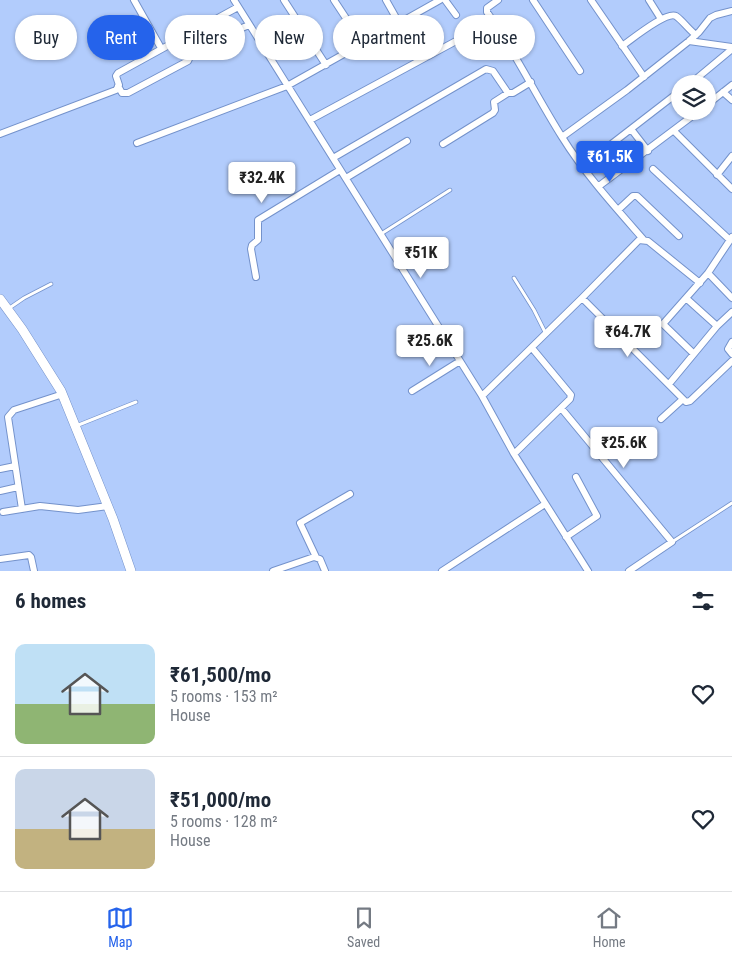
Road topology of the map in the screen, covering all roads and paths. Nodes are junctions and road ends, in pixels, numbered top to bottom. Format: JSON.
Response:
{"nodes":[{"id":1,"x":134,"y":0,"type":"edge"},
{"id":2,"x":234,"y":0,"type":"edge"},
{"id":3,"x":284,"y":0,"type":"edge"},
{"id":4,"x":386,"y":0,"type":"edge"},
{"id":5,"x":440,"y":0,"type":"edge"},
{"id":6,"x":445,"y":0,"type":"edge"},
{"id":7,"x":497,"y":0,"type":"edge"},
{"id":8,"x":533,"y":0,"type":"edge"},
{"id":9,"x":591,"y":0,"type":"edge"},
{"id":10,"x":648,"y":0,"type":"edge"},
{"id":11,"x":337,"y":1,"type":"edge"},
{"id":12,"x":238,"y":7,"type":"junction"},
{"id":13,"x":732,"y":11,"type":"edge"},
{"id":14,"x":345,"y":15,"type":"edge"},
{"id":15,"x":394,"y":15,"type":"edge"},
{"id":16,"x":413,"y":15,"type":"edge"},
{"id":17,"x":456,"y":15,"type":"dead end"},
{"id":18,"x":489,"y":15,"type":"edge"},
{"id":19,"x":661,"y":19,"type":"junction"},
{"id":20,"x":250,"y":25,"type":"junction"},
{"id":21,"x":696,"y":36,"type":"junction"},
{"id":22,"x":689,"y":41,"type":"junction"},
{"id":23,"x":454,"y":42,"type":"edge"},
{"id":24,"x":622,"y":46,"type":"junction"},
{"id":25,"x":162,"y":48,"type":"junction"},
{"id":26,"x":732,"y":48,"type":"edge"},
{"id":27,"x":335,"y":60,"type":"edge"},
{"id":28,"x":517,"y":60,"type":"edge"},
{"id":29,"x":326,"y":65,"type":"junction"},
{"id":30,"x":580,"y":71,"type":"dead end"},
{"id":31,"x":700,"y":75,"type":"edge"},
{"id":32,"x":644,"y":77,"type":"junction"},
{"id":33,"x":531,"y":82,"type":"junction"},
{"id":34,"x":732,"y":85,"type":"edge"},
{"id":35,"x":118,"y":86,"type":"junction"},
{"id":36,"x":287,"y":86,"type":"junction"},
{"id":37,"x":723,"y":92,"type":"junction"},
{"id":38,"x":508,"y":93,"type":"junction"},
{"id":39,"x":716,"y":98,"type":"edge"},
{"id":40,"x":671,"y":99,"type":"edge"},
{"id":41,"x":732,"y":100,"type":"edge"},
{"id":42,"x":310,"y":120,"type":"junction"},
{"id":43,"x":688,"y":120,"type":"edge"},
{"id":44,"x":631,"y":129,"type":"junction"},
{"id":45,"x":674,"y":131,"type":"junction"},
{"id":46,"x":0,"y":134,"type":"edge"},
{"id":47,"x":562,"y":137,"type":"junction"},
{"id":48,"x":407,"y":141,"type":"dead end"},
{"id":49,"x":137,"y":142,"type":"dead end"},
{"id":50,"x":443,"y":144,"type":"dead end"},
{"id":51,"x":648,"y":151,"type":"junction"},
{"id":52,"x":732,"y":156,"type":"edge"},
{"id":53,"x":333,"y":158,"type":"junction"},
{"id":54,"x":583,"y":166,"type":"junction"},
{"id":55,"x":653,"y":169,"type":"dead end"},
{"id":56,"x":340,"y":170,"type":"junction"},
{"id":57,"x":717,"y":175,"type":"junction"},
{"id":58,"x":346,"y":178,"type":"junction"},
{"id":59,"x":599,"y":186,"type":"junction"},
{"id":60,"x":732,"y":189,"type":"edge"},
{"id":61,"x":450,"y":190,"type":"dead end"},
{"id":62,"x":618,"y":210,"type":"junction"},
{"id":63,"x":380,"y":234,"type":"junction"},
{"id":64,"x":679,"y":236,"type":"dead end"},
{"id":65,"x":643,"y":239,"type":"junction"},
{"id":66,"x":729,"y":241,"type":"edge"},
{"id":67,"x":732,"y":253,"type":"edge"},
{"id":68,"x":708,"y":273,"type":"junction"},
{"id":69,"x":256,"y":277,"type":"dead end"},
{"id":70,"x":514,"y":278,"type":"dead end"},
{"id":71,"x":700,"y":283,"type":"junction"},
{"id":72,"x":51,"y":284,"type":"dead end"},
{"id":73,"x":582,"y":298,"type":"junction"},
{"id":74,"x":732,"y":298,"type":"edge"},
{"id":75,"x":0,"y":299,"type":"edge"},
{"id":76,"x":687,"y":299,"type":"junction"},
{"id":77,"x":8,"y":310,"type":"junction"},
{"id":78,"x":732,"y":312,"type":"edge"},
{"id":79,"x":716,"y":326,"type":"junction"},
{"id":80,"x":546,"y":334,"type":"junction"},
{"id":81,"x":732,"y":342,"type":"edge"},
{"id":82,"x":532,"y":348,"type":"junction"},
{"id":83,"x":693,"y":353,"type":"junction"},
{"id":84,"x":732,"y":354,"type":"edge"},
{"id":85,"x":460,"y":361,"type":"junction"},
{"id":86,"x":732,"y":361,"type":"edge"},
{"id":87,"x":669,"y":384,"type":"junction"},
{"id":88,"x":412,"y":391,"type":"dead end"},
{"id":89,"x":63,"y":394,"type":"junction"},
{"id":90,"x":482,"y":396,"type":"junction"},
{"id":91,"x":683,"y":399,"type":"junction"},
{"id":92,"x":136,"y":402,"type":"dead end"},
{"id":93,"x":561,"y":408,"type":"junction"},
{"id":94,"x":661,"y":419,"type":"dead end"},
{"id":95,"x":76,"y":426,"type":"junction"},
{"id":96,"x":514,"y":454,"type":"junction"},
{"id":97,"x":15,"y":466,"type":"junction"},
{"id":98,"x":0,"y":469,"type":"edge"},
{"id":99,"x":576,"y":477,"type":"dead end"},
{"id":100,"x":18,"y":487,"type":"junction"},
{"id":101,"x":0,"y":491,"type":"edge"},
{"id":102,"x":350,"y":494,"type":"dead end"},
{"id":103,"x":732,"y":503,"type":"edge"},
{"id":104,"x":545,"y":504,"type":"junction"},
{"id":105,"x":108,"y":506,"type":"junction"},
{"id":106,"x":22,"y":509,"type":"junction"},
{"id":107,"x":4,"y":512,"type":"dead end"},
{"id":108,"x":566,"y":537,"type":"junction"},
{"id":109,"x":672,"y":542,"type":"junction"},
{"id":110,"x":316,"y":557,"type":"junction"},
{"id":111,"x":0,"y":559,"type":"edge"},
{"id":112,"x":277,"y":570,"type":"edge"},
{"id":113,"x":34,"y":571,"type":"edge"},
{"id":114,"x":131,"y":571,"type":"edge"},
{"id":115,"x":325,"y":571,"type":"edge"},
{"id":116,"x":442,"y":571,"type":"edge"},
{"id":117,"x":588,"y":571,"type":"edge"},
{"id":118,"x":629,"y":571,"type":"edge"}],
"edges":[{"from":1,"to":25,"type":"street"},
{"from":2,"to":12,"type":"street"},
{"from":3,"to":29,"type":"street"},
{"from":4,"to":15,"type":"street"},
{"from":5,"to":16,"type":"street"},
{"from":6,"to":17,"type":"street"},
{"from":7,"to":18,"type":"street"},
{"from":8,"to":30,"type":"street"},
{"from":9,"to":24,"type":"street"},
{"from":10,"to":19,"type":"street"},
{"from":11,"to":14,"type":"street"},
{"from":12,"to":20,"type":"street"},
{"from":12,"to":25,"type":"street"},
{"from":13,"to":21,"type":"street"},
{"from":19,"to":21,"type":"street"},
{"from":19,"to":24,"type":"street"},
{"from":20,"to":35,"type":"street"},
{"from":20,"to":36,"type":"street"},
{"from":21,"to":22,"type":"street"},
{"from":22,"to":26,"type":"street"},
{"from":22,"to":32,"type":"street"},
{"from":23,"to":42,"type":"street"},
{"from":24,"to":32,"type":"street"},
{"from":25,"to":35,"type":"street"},
{"from":26,"to":31,"type":"street"},
{"from":27,"to":29,"type":"street"},
{"from":28,"to":33,"type":"street"},
{"from":29,"to":36,"type":"street"},
{"from":32,"to":47,"type":"street"},
{"from":33,"to":38,"type":"street"},
{"from":33,"to":47,"type":"street"},
{"from":34,"to":37,"type":"street"},
{"from":35,"to":46,"type":"street"},
{"from":36,"to":42,"type":"street"},
{"from":36,"to":49,"type":"street"},
{"from":37,"to":39,"type":"street"},
{"from":37,"to":41,"type":"street"},
{"from":38,"to":50,"type":"street"},
{"from":38,"to":53,"type":"street"},
{"from":40,"to":44,"type":"street"},
{"from":42,"to":53,"type":"street"},
{"from":43,"to":45,"type":"street"},
{"from":44,"to":51,"type":"street"},
{"from":44,"to":54,"type":"street"},
{"from":45,"to":51,"type":"street"},
{"from":45,"to":57,"type":"street"},
{"from":47,"to":54,"type":"street"},
{"from":48,"to":58,"type":"street"},
{"from":51,"to":59,"type":"street"},
{"from":52,"to":57,"type":"street"},
{"from":53,"to":56,"type":"street"},
{"from":54,"to":59,"type":"street"},
{"from":55,"to":66,"type":"street"},
{"from":56,"to":58,"type":"street"},
{"from":56,"to":69,"type":"street"},
{"from":57,"to":60,"type":"street"},
{"from":58,"to":63,"type":"street"},
{"from":59,"to":62,"type":"street"},
{"from":61,"to":63,"type":"lane"},
{"from":62,"to":64,"type":"street"},
{"from":62,"to":65,"type":"street"},
{"from":63,"to":85,"type":"street"},
{"from":65,"to":71,"type":"street"},
{"from":65,"to":73,"type":"street"},
{"from":66,"to":67,"type":"street"},
{"from":66,"to":68,"type":"street"},
{"from":68,"to":71,"type":"street"},
{"from":68,"to":74,"type":"street"},
{"from":70,"to":80,"type":"lane"},
{"from":71,"to":76,"type":"street"},
{"from":72,"to":77,"type":"lane"},
{"from":73,"to":80,"type":"street"},
{"from":73,"to":87,"type":"street"},
{"from":75,"to":77,"type":"street"},
{"from":76,"to":79,"type":"street"},
{"from":76,"to":83,"type":"street"},
{"from":77,"to":89,"type":"street"},
{"from":78,"to":79,"type":"street"},
{"from":79,"to":83,"type":"street"},
{"from":80,"to":82,"type":"street"},
{"from":81,"to":84,"type":"street"},
{"from":82,"to":90,"type":"street"},
{"from":82,"to":93,"type":"street"},
{"from":83,"to":87,"type":"street"},
{"from":85,"to":88,"type":"street"},
{"from":85,"to":90,"type":"street"},
{"from":86,"to":91,"type":"street"},
{"from":87,"to":91,"type":"street"},
{"from":89,"to":95,"type":"street"},
{"from":89,"to":97,"type":"street"},
{"from":90,"to":96,"type":"street"},
{"from":91,"to":94,"type":"street"},
{"from":92,"to":95,"type":"lane"},
{"from":93,"to":96,"type":"street"},
{"from":93,"to":109,"type":"street"},
{"from":95,"to":105,"type":"street"},
{"from":96,"to":104,"type":"street"},
{"from":97,"to":98,"type":"street"},
{"from":97,"to":100,"type":"street"},
{"from":99,"to":108,"type":"street"},
{"from":100,"to":101,"type":"street"},
{"from":100,"to":106,"type":"street"},
{"from":102,"to":110,"type":"street"},
{"from":103,"to":109,"type":"lane"},
{"from":104,"to":108,"type":"street"},
{"from":104,"to":116,"type":"street"},
{"from":105,"to":106,"type":"street"},
{"from":105,"to":114,"type":"street"},
{"from":106,"to":107,"type":"street"},
{"from":108,"to":117,"type":"street"},
{"from":109,"to":118,"type":"street"},
{"from":110,"to":112,"type":"street"},
{"from":110,"to":115,"type":"street"},
{"from":111,"to":113,"type":"street"}]}
